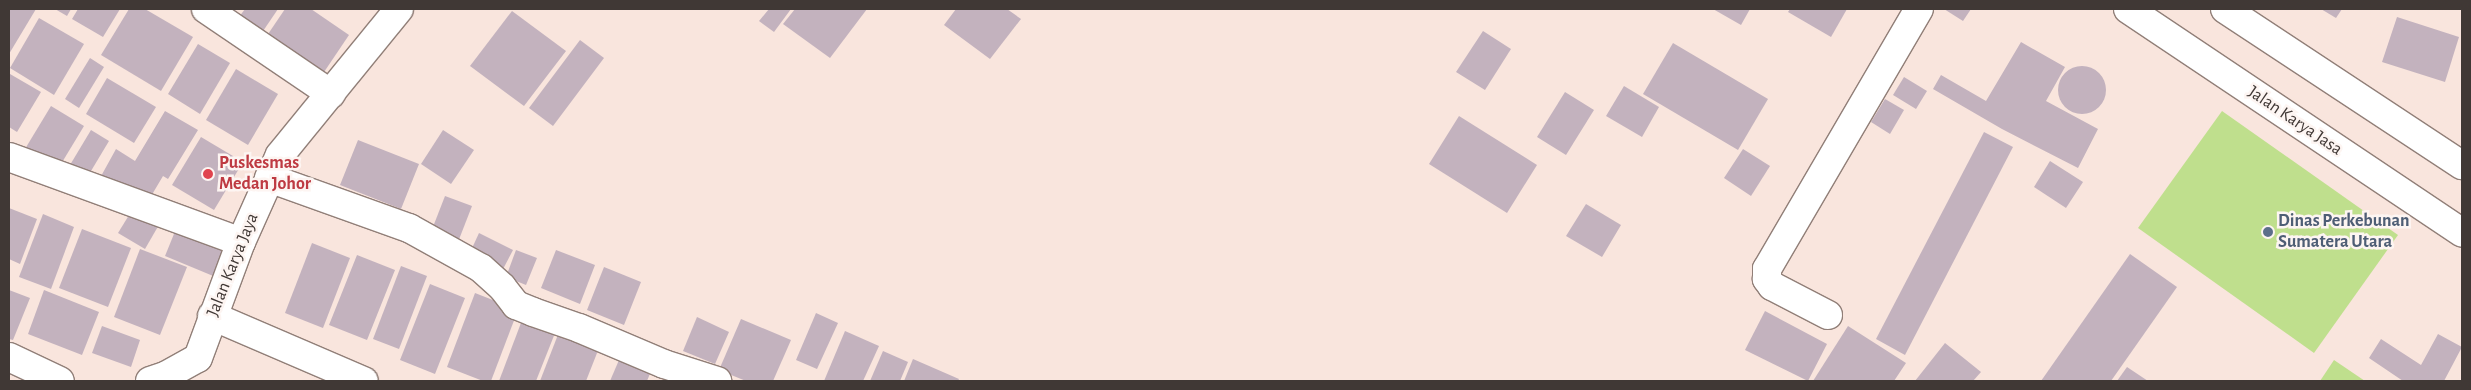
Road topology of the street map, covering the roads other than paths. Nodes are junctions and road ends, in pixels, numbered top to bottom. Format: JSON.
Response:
{"nodes":[{"id":1,"x":206,"y":9,"type":"edge"},
{"id":2,"x":399,"y":9,"type":"edge"},
{"id":3,"x":1919,"y":9,"type":"edge"},
{"id":4,"x":2128,"y":9,"type":"edge"},
{"id":5,"x":2225,"y":9,"type":"edge"},
{"id":6,"x":331,"y":94,"type":"junction"},
{"id":7,"x":9,"y":157,"type":"edge"},
{"id":8,"x":2462,"y":165,"type":"edge"},
{"id":9,"x":269,"y":178,"type":"junction"},
{"id":10,"x":2462,"y":233,"type":"edge"},
{"id":11,"x":241,"y":242,"type":"junction"},
{"id":12,"x":1828,"y":315,"type":"dead end"},
{"id":13,"x":212,"y":316,"type":"junction"},
{"id":14,"x":9,"y":357,"type":"edge"},
{"id":15,"x":194,"y":370,"type":"edge"},
{"id":16,"x":60,"y":381,"type":"edge"},
{"id":17,"x":150,"y":381,"type":"edge"},
{"id":18,"x":364,"y":381,"type":"edge"},
{"id":19,"x":717,"y":381,"type":"edge"}],
"edges":[{"from":1,"to":6,"type":"main road"},
{"from":2,"to":6,"type":"main road","name":"Jalan Karya Jaya"},
{"from":3,"to":12,"type":"main road"},
{"from":4,"to":10,"type":"main road","name":"Jalan Karya Jasa"},
{"from":5,"to":8,"type":"main road"},
{"from":6,"to":9,"type":"main road","name":"Jalan Karya Jaya"},
{"from":7,"to":11,"type":"main road"},
{"from":9,"to":11,"type":"main road","name":"Jalan Karya Jaya"},
{"from":9,"to":19,"type":"main road"},
{"from":11,"to":13,"type":"main road","name":"Jalan Karya Jaya"},
{"from":13,"to":15,"type":"main road","name":"Jalan Karya Jaya"},
{"from":13,"to":18,"type":"main road"},
{"from":14,"to":16,"type":"main road"},
{"from":15,"to":17,"type":"main road"}]}
